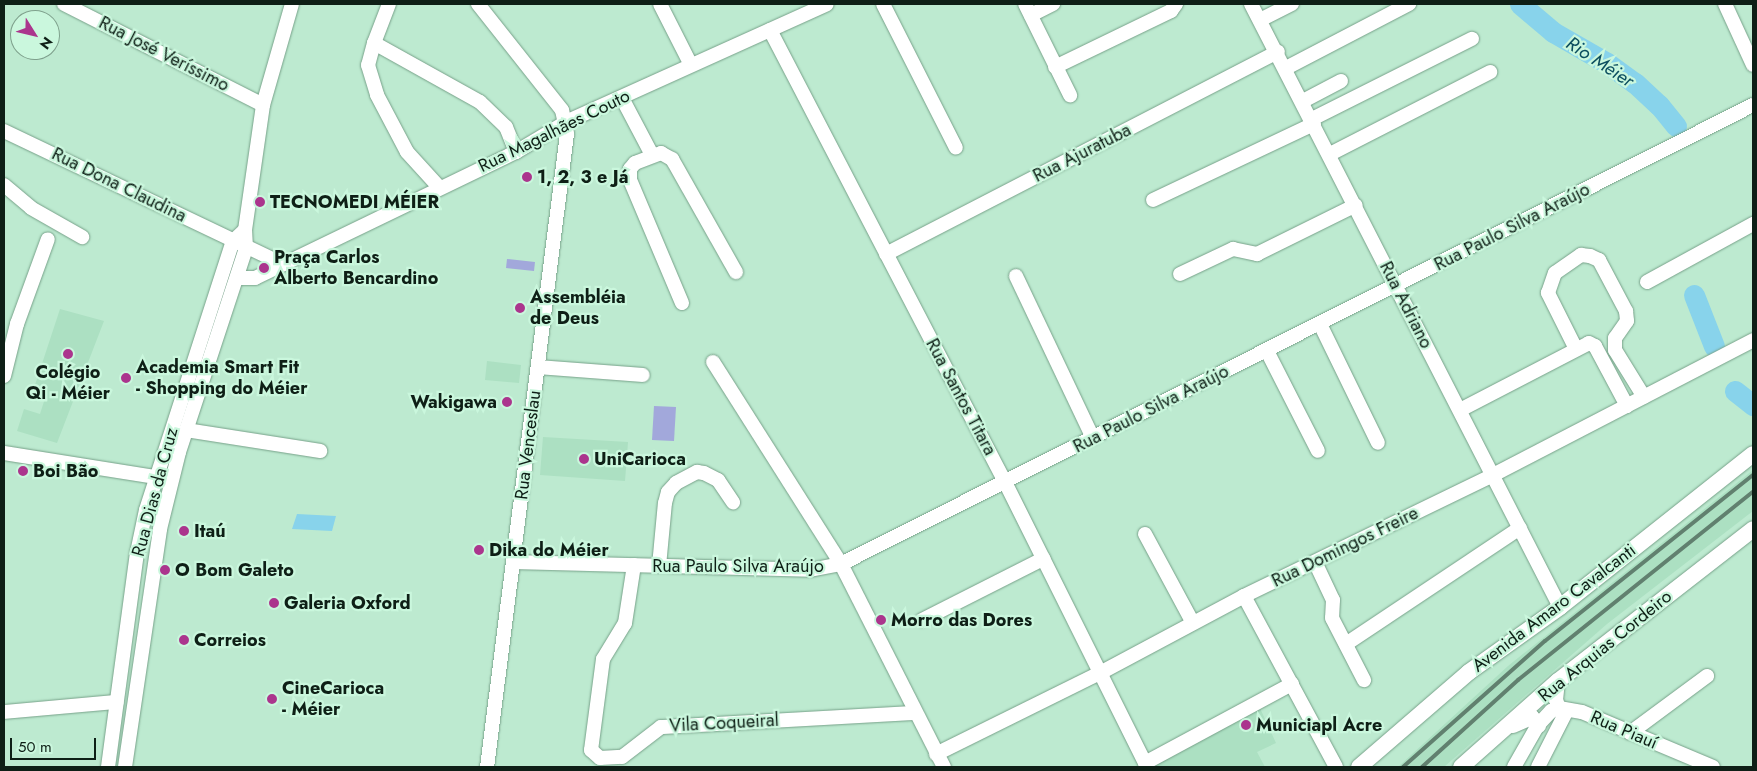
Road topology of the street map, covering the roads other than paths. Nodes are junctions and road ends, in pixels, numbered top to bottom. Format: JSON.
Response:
{"nodes":[{"id":1,"x":64,"y":4,"type":"edge"},
{"id":2,"x":292,"y":4,"type":"edge"},
{"id":3,"x":389,"y":4,"type":"edge"},
{"id":4,"x":478,"y":4,"type":"edge"},
{"id":5,"x":660,"y":4,"type":"edge"},
{"id":6,"x":827,"y":4,"type":"edge"},
{"id":7,"x":883,"y":4,"type":"edge"},
{"id":8,"x":1053,"y":4,"type":"edge"},
{"id":9,"x":1176,"y":4,"type":"edge"},
{"id":10,"x":1251,"y":4,"type":"edge"},
{"id":11,"x":1292,"y":4,"type":"edge"},
{"id":12,"x":1408,"y":4,"type":"edge"},
{"id":13,"x":1725,"y":4,"type":"edge"},
{"id":14,"x":1028,"y":9,"type":"edge"},
{"id":15,"x":1260,"y":20,"type":"junction"},
{"id":16,"x":770,"y":30,"type":"junction"},
{"id":17,"x":1472,"y":39,"type":"dead end"},
{"id":18,"x":374,"y":43,"type":"junction"},
{"id":19,"x":1278,"y":52,"type":"junction"},
{"id":20,"x":691,"y":65,"type":"junction"},
{"id":21,"x":1753,"y":65,"type":"edge"},
{"id":22,"x":1055,"y":67,"type":"junction"},
{"id":23,"x":1286,"y":68,"type":"junction"},
{"id":24,"x":1490,"y":72,"type":"dead end"},
{"id":25,"x":1341,"y":81,"type":"dead end"},
{"id":26,"x":1070,"y":95,"type":"dead end"},
{"id":27,"x":622,"y":98,"type":"junction"},
{"id":28,"x":1303,"y":101,"type":"junction"},
{"id":29,"x":263,"y":105,"type":"junction"},
{"id":30,"x":1753,"y":105,"type":"edge"},
{"id":31,"x":1313,"y":121,"type":"junction"},
{"id":32,"x":566,"y":122,"type":"junction"},
{"id":33,"x":4,"y":131,"type":"edge"},
{"id":34,"x":956,"y":148,"type":"dead end"},
{"id":35,"x":516,"y":152,"type":"junction"},
{"id":36,"x":1330,"y":154,"type":"junction"},
{"id":37,"x":652,"y":155,"type":"junction"},
{"id":38,"x":4,"y":185,"type":"edge"},
{"id":39,"x":439,"y":187,"type":"junction"},
{"id":40,"x":1153,"y":200,"type":"dead end"},
{"id":41,"x":1356,"y":205,"type":"junction"},
{"id":42,"x":1753,"y":224,"type":"edge"},
{"id":43,"x":245,"y":230,"type":"junction"},
{"id":44,"x":82,"y":237,"type":"dead end"},
{"id":45,"x":48,"y":239,"type":"dead end"},
{"id":46,"x":233,"y":241,"type":"junction"},
{"id":47,"x":246,"y":248,"type":"junction"},
{"id":48,"x":886,"y":254,"type":"junction"},
{"id":49,"x":283,"y":264,"type":"junction"},
{"id":50,"x":736,"y":272,"type":"dead end"},
{"id":51,"x":1180,"y":274,"type":"dead end"},
{"id":52,"x":1016,"y":276,"type":"dead end"},
{"id":53,"x":238,"y":278,"type":"junction"},
{"id":54,"x":1648,"y":282,"type":"dead end"},
{"id":55,"x":1396,"y":285,"type":"junction"},
{"id":56,"x":682,"y":303,"type":"dead end"},
{"id":57,"x":1320,"y":324,"type":"junction"},
{"id":58,"x":1753,"y":340,"type":"edge"},
{"id":59,"x":1576,"y":349,"type":"junction"},
{"id":60,"x":1267,"y":350,"type":"junction"},
{"id":61,"x":713,"y":362,"type":"dead end"},
{"id":62,"x":538,"y":367,"type":"junction"},
{"id":63,"x":643,"y":375,"type":"dead end"},
{"id":64,"x":4,"y":376,"type":"edge"},
{"id":65,"x":1644,"y":397,"type":"junction"},
{"id":66,"x":1627,"y":406,"type":"junction"},
{"id":67,"x":1460,"y":410,"type":"junction"},
{"id":68,"x":186,"y":430,"type":"junction"},
{"id":69,"x":1093,"y":438,"type":"junction"},
{"id":70,"x":1378,"y":443,"type":"dead end"},
{"id":71,"x":320,"y":451,"type":"dead end"},
{"id":72,"x":1318,"y":452,"type":"dead end"},
{"id":73,"x":4,"y":453,"type":"edge"},
{"id":74,"x":1753,"y":454,"type":"edge"},
{"id":75,"x":1493,"y":475,"type":"junction"},
{"id":76,"x":156,"y":477,"type":"junction"},
{"id":77,"x":1005,"y":482,"type":"junction"},
{"id":78,"x":733,"y":502,"type":"dead end"},
{"id":79,"x":1520,"y":528,"type":"junction"},
{"id":80,"x":1753,"y":529,"type":"edge"},
{"id":81,"x":1145,"y":534,"type":"dead end"},
{"id":82,"x":1043,"y":559,"type":"junction"},
{"id":83,"x":513,"y":562,"type":"junction"},
{"id":84,"x":1314,"y":562,"type":"junction"},
{"id":85,"x":841,"y":564,"type":"junction"},
{"id":86,"x":634,"y":565,"type":"junction"},
{"id":87,"x":659,"y":566,"type":"junction"},
{"id":88,"x":1244,"y":596,"type":"junction"},
{"id":89,"x":1560,"y":607,"type":"junction"},
{"id":90,"x":922,"y":620,"type":"dead end"},
{"id":91,"x":1193,"y":623,"type":"junction"},
{"id":92,"x":1346,"y":644,"type":"junction"},
{"id":93,"x":1100,"y":673,"type":"junction"},
{"id":94,"x":1707,"y":676,"type":"dead end"},
{"id":95,"x":1364,"y":680,"type":"dead end"},
{"id":96,"x":1558,"y":682,"type":"junction"},
{"id":97,"x":1292,"y":684,"type":"junction"},
{"id":98,"x":117,"y":702,"type":"junction"},
{"id":99,"x":1562,"y":710,"type":"junction"},
{"id":100,"x":4,"y":712,"type":"edge"},
{"id":101,"x":915,"y":713,"type":"junction"},
{"id":102,"x":1538,"y":725,"type":"junction"},
{"id":103,"x":1630,"y":733,"type":"junction"},
{"id":104,"x":1495,"y":737,"type":"junction"},
{"id":105,"x":936,"y":754,"type":"junction"},
{"id":106,"x":1146,"y":765,"type":"edge"},
{"id":107,"x":108,"y":767,"type":"edge"},
{"id":108,"x":125,"y":767,"type":"edge"},
{"id":109,"x":487,"y":767,"type":"edge"},
{"id":110,"x":944,"y":767,"type":"edge"},
{"id":111,"x":1336,"y":767,"type":"edge"},
{"id":112,"x":1359,"y":767,"type":"edge"},
{"id":113,"x":1461,"y":767,"type":"edge"},
{"id":114,"x":1514,"y":767,"type":"edge"},
{"id":115,"x":1538,"y":767,"type":"edge"},
{"id":116,"x":1713,"y":767,"type":"edge"}],
"edges":[{"from":1,"to":29,"type":"street","name":"Rua José Veríssimo"},
{"from":2,"to":29,"type":"street","name":"Rua Dias da Cruz"},
{"from":3,"to":18,"type":"street"},
{"from":4,"to":32,"type":"street"},
{"from":5,"to":20,"type":"street"},
{"from":6,"to":16,"type":"street","name":"Rua Magalhães Couto"},
{"from":7,"to":34,"type":"street"},
{"from":8,"to":14,"type":"street"},
{"from":9,"to":22,"type":"street"},
{"from":10,"to":15,"type":"street","name":"Rua Adriano"},
{"from":11,"to":15,"type":"street"},
{"from":12,"to":23,"type":"street"},
{"from":13,"to":21,"type":"street"},
{"from":14,"to":22,"type":"street"},
{"from":15,"to":19,"type":"street","name":"Rua Adriano"},
{"from":16,"to":20,"type":"street","name":"Rua Magalhães Couto"},
{"from":16,"to":48,"type":"street","name":"Rua Santos Titara"},
{"from":17,"to":31,"type":"street"},
{"from":18,"to":35,"type":"street"},
{"from":18,"to":39,"type":"street"},
{"from":19,"to":23,"type":"street","name":"Rua Adriano"},
{"from":19,"to":48,"type":"street","name":"Rua Ajuratuba"},
{"from":20,"to":27,"type":"street","name":"Rua Magalhães Couto"},
{"from":22,"to":26,"type":"street"},
{"from":23,"to":28,"type":"street","name":"Rua Adriano"},
{"from":24,"to":36,"type":"street"},
{"from":25,"to":28,"type":"street"},
{"from":27,"to":32,"type":"street","name":"Rua Magalhães Couto"},
{"from":27,"to":37,"type":"street"},
{"from":28,"to":31,"type":"street","name":"Rua Adriano"},
{"from":29,"to":43,"type":"street","name":"Rua Dias da Cruz"},
{"from":30,"to":55,"type":"street","name":"Rua Paulo Silva Araújo"},
{"from":31,"to":36,"type":"street","name":"Rua Adriano"},
{"from":31,"to":40,"type":"street"},
{"from":32,"to":35,"type":"street","name":"Rua Magalhães Couto"},
{"from":32,"to":62,"type":"street","name":"Rua Venceslau"},
{"from":33,"to":46,"type":"street","name":"Rua Dona Claudina"},
{"from":35,"to":39,"type":"street","name":"Rua Magalhães Couto"},
{"from":36,"to":41,"type":"street","name":"Rua Adriano"},
{"from":37,"to":50,"type":"street"},
{"from":37,"to":56,"type":"street"},
{"from":38,"to":44,"type":"street"},
{"from":39,"to":49,"type":"street","name":"Rua Magalhães Couto"},
{"from":41,"to":51,"type":"street"},
{"from":41,"to":55,"type":"street","name":"Rua Adriano"},
{"from":42,"to":54,"type":"street"},
{"from":43,"to":46,"type":"street","name":"Rua Dias da Cruz"},
{"from":43,"to":47,"type":"street","name":"Rua Dias da Cruz"},
{"from":45,"to":64,"type":"street"},
{"from":46,"to":47,"type":"street"},
{"from":46,"to":76,"type":"street","name":"Rua Dias da Cruz"},
{"from":47,"to":49,"type":"street"},
{"from":47,"to":53,"type":"street","name":"Rua Dias da Cruz"},
{"from":48,"to":77,"type":"street","name":"Rua Santos Titara"},
{"from":49,"to":53,"type":"street","name":"Rua Magalhães Couto"},
{"from":52,"to":69,"type":"street"},
{"from":53,"to":68,"type":"street","name":"Rua Dias da Cruz"},
{"from":55,"to":57,"type":"street","name":"Rua Paulo Silva Araújo"},
{"from":55,"to":67,"type":"street","name":"Rua Adriano"},
{"from":57,"to":60,"type":"street","name":"Rua Paulo Silva Araújo"},
{"from":57,"to":70,"type":"street"},
{"from":58,"to":65,"type":"street","name":"Rua Domingos Freire"},
{"from":59,"to":65,"type":"street"},
{"from":59,"to":66,"type":"street"},
{"from":59,"to":67,"type":"street"},
{"from":60,"to":69,"type":"street","name":"Rua Paulo Silva Araújo"},
{"from":60,"to":72,"type":"street"},
{"from":61,"to":85,"type":"street"},
{"from":62,"to":63,"type":"street"},
{"from":62,"to":83,"type":"street","name":"Rua Venceslau"},
{"from":65,"to":66,"type":"street","name":"Rua Domingos Freire"},
{"from":66,"to":75,"type":"street","name":"Rua Domingos Freire"},
{"from":67,"to":75,"type":"street","name":"Rua Adriano"},
{"from":68,"to":71,"type":"street"},
{"from":68,"to":108,"type":"street","name":"Rua Dias da Cruz"},
{"from":69,"to":77,"type":"street","name":"Rua Paulo Silva Araújo"},
{"from":73,"to":76,"type":"street"},
{"from":74,"to":89,"type":"main road","name":"Avenida Amaro Cavalcanti"},
{"from":75,"to":79,"type":"street","name":"Rua Adriano"},
{"from":75,"to":84,"type":"street","name":"Rua Domingos Freire"},
{"from":76,"to":98,"type":"street","name":"Rua Dias da Cruz"},
{"from":77,"to":82,"type":"street","name":"Rua Santos Titara"},
{"from":77,"to":85,"type":"street","name":"Rua Paulo Silva Araújo"},
{"from":78,"to":87,"type":"street"},
{"from":79,"to":89,"type":"street","name":"Rua Adriano"},
{"from":79,"to":92,"type":"street"},
{"from":80,"to":96,"type":"main road","name":"Rua Arquias Cordeiro"},
{"from":81,"to":91,"type":"street"},
{"from":82,"to":90,"type":"street"},
{"from":82,"to":93,"type":"street","name":"Rua Santos Titara"},
{"from":83,"to":86,"type":"street","name":"Rua Paulo Silva Araújo"},
{"from":83,"to":109,"type":"street","name":"Rua Venceslau"},
{"from":84,"to":88,"type":"street","name":"Rua Domingos Freire"},
{"from":84,"to":92,"type":"street"},
{"from":85,"to":87,"type":"street","name":"Rua Paulo Silva Araújo"},
{"from":85,"to":101,"type":"street"},
{"from":86,"to":87,"type":"street","name":"Rua Paulo Silva Araújo"},
{"from":86,"to":101,"type":"street","name":"Vila Coqueiral"},
{"from":88,"to":91,"type":"street","name":"Rua Domingos Freire"},
{"from":88,"to":97,"type":"street"},
{"from":89,"to":112,"type":"main road","name":"Avenida Amaro Cavalcanti"},
{"from":91,"to":93,"type":"street","name":"Rua Domingos Freire"},
{"from":92,"to":95,"type":"street"},
{"from":93,"to":105,"type":"street","name":"Rua Domingos Freire"},
{"from":93,"to":106,"type":"street","name":"Rua Santos Titara"},
{"from":94,"to":103,"type":"street"},
{"from":96,"to":99,"type":"street"},
{"from":96,"to":104,"type":"main road","name":"Rua Arquias Cordeiro"},
{"from":97,"to":106,"type":"street"},
{"from":97,"to":111,"type":"street"},
{"from":98,"to":100,"type":"street"},
{"from":98,"to":107,"type":"street","name":"Rua Dias da Cruz"},
{"from":99,"to":102,"type":"street"},
{"from":99,"to":103,"type":"street","name":"Rua Piauí"},
{"from":99,"to":115,"type":"street"},
{"from":101,"to":105,"type":"street"},
{"from":102,"to":104,"type":"main road"},
{"from":102,"to":114,"type":"street"},
{"from":103,"to":116,"type":"street","name":"Rua Piauí"},
{"from":104,"to":113,"type":"main road","name":"Rua Arquias Cordeiro"},
{"from":105,"to":110,"type":"street"}]}
